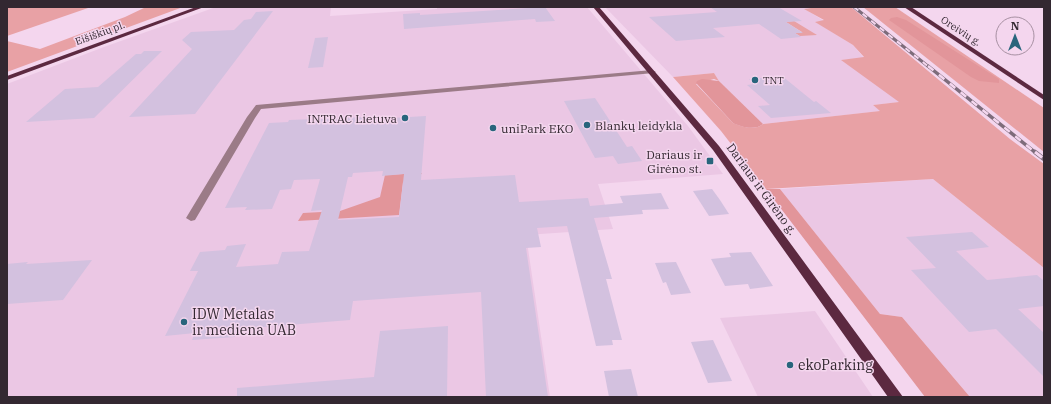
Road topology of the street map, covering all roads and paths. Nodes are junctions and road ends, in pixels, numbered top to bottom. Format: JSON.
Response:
{"nodes":[{"id":1,"x":201,"y":7,"type":"edge"},
{"id":2,"x":596,"y":7,"type":"edge"},
{"id":3,"x":907,"y":7,"type":"edge"},
{"id":4,"x":652,"y":72,"type":"junction"},
{"id":5,"x":7,"y":78,"type":"edge"},
{"id":6,"x":1044,"y":98,"type":"edge"},
{"id":7,"x":191,"y":218,"type":"dead end"},
{"id":8,"x":896,"y":397,"type":"edge"}],
"edges":[{"from":1,"to":5,"type":"main road","name":"Eišiškių pl."},
{"from":2,"to":4,"type":"main road","name":"Dariaus ir Girėno g."},
{"from":3,"to":6,"type":"main road","name":"Oreivių g."},
{"from":4,"to":7,"type":"street"},
{"from":4,"to":8,"type":"main road","name":"Dariaus ir Girėno g."}]}
